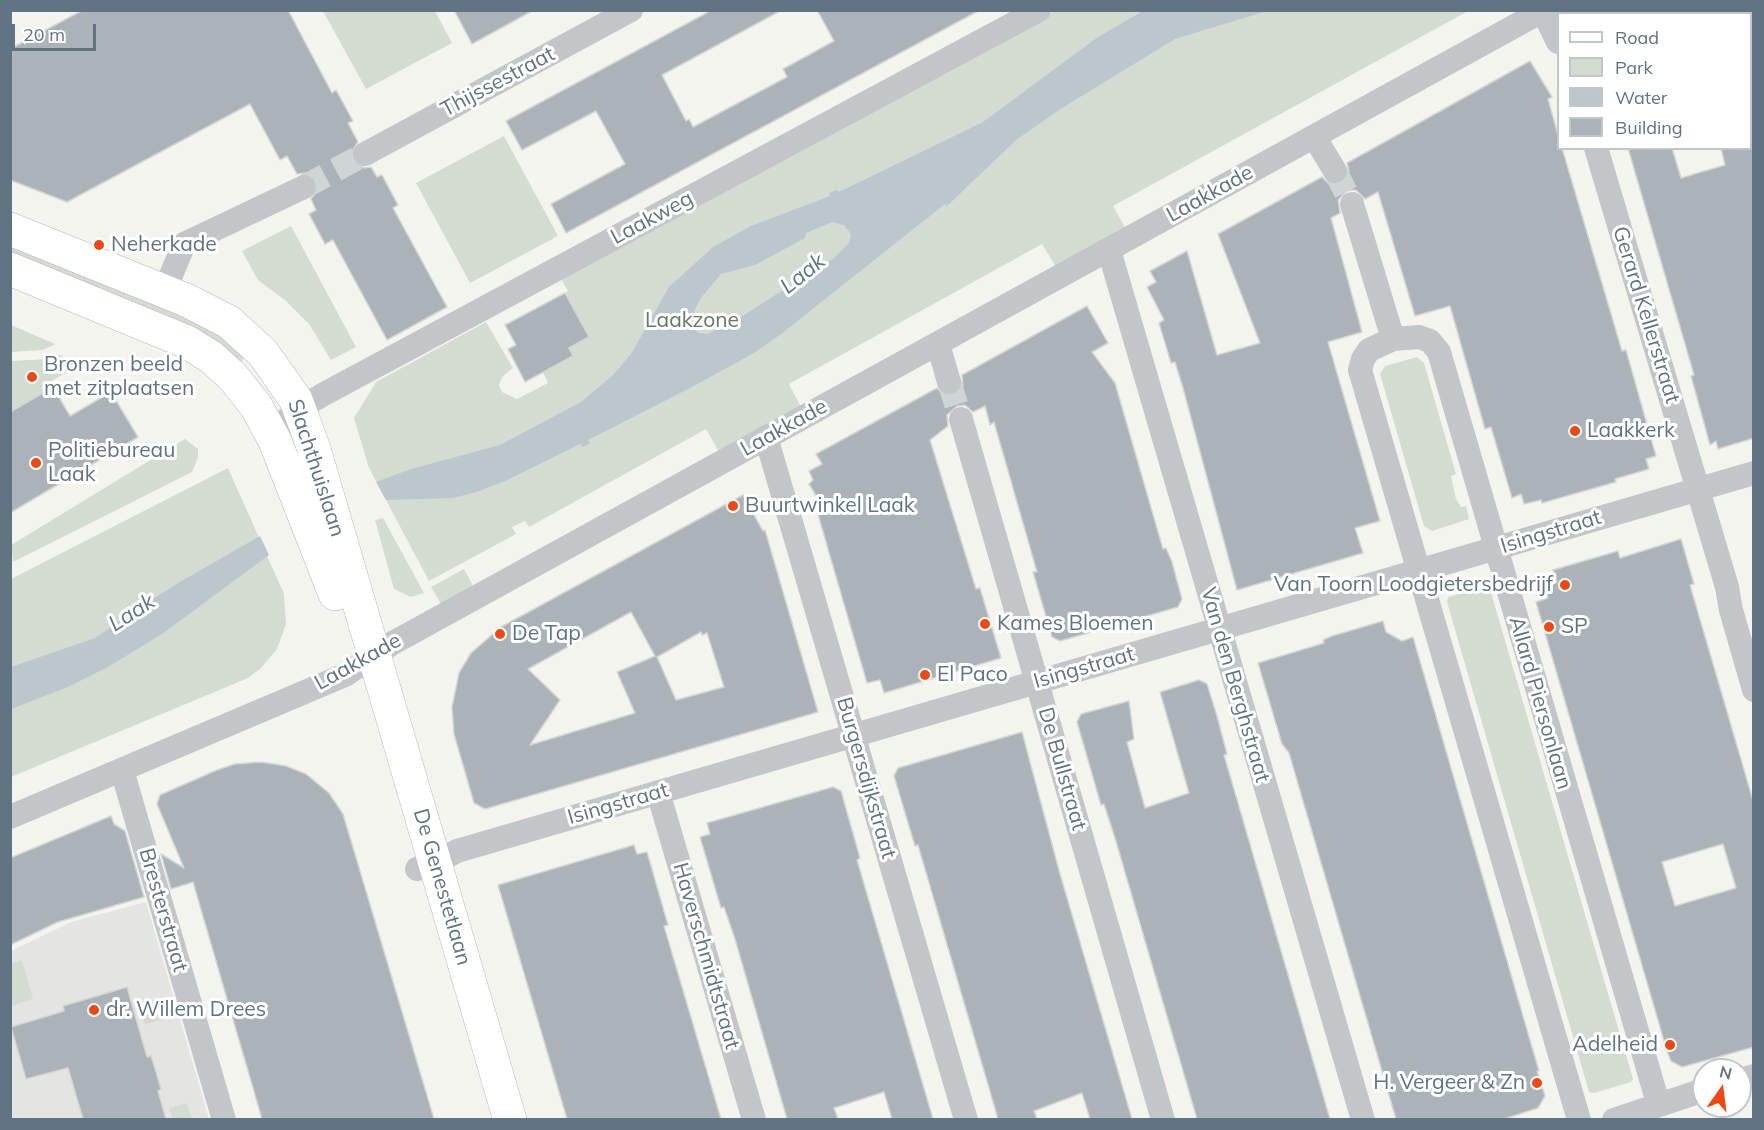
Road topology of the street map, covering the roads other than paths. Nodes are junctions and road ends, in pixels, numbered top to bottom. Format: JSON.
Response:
{"nodes":[{"id":1,"x":631,"y":10,"type":"edge"},
{"id":2,"x":1039,"y":10,"type":"edge"},
{"id":3,"x":1543,"y":11,"type":"edge"},
{"id":4,"x":1557,"y":40,"type":"edge"},
{"id":5,"x":1315,"y":138,"type":"junction"},
{"id":6,"x":1597,"y":150,"type":"edge"},
{"id":7,"x":365,"y":154,"type":"tunnel mouth"},
{"id":8,"x":1335,"y":171,"type":"tunnel mouth"},
{"id":9,"x":304,"y":187,"type":"tunnel mouth"},
{"id":10,"x":1352,"y":204,"type":"tunnel mouth"},
{"id":11,"x":10,"y":229,"type":"edge"},
{"id":12,"x":1109,"y":250,"type":"junction"},
{"id":13,"x":10,"y":270,"type":"edge"},
{"id":14,"x":164,"y":292,"type":"junction"},
{"id":15,"x":1393,"y":339,"type":"junction"},
{"id":16,"x":938,"y":344,"type":"junction"},
{"id":17,"x":950,"y":382,"type":"tunnel mouth"},
{"id":18,"x":300,"y":408,"type":"junction"},
{"id":19,"x":960,"y":419,"type":"tunnel mouth"},
{"id":20,"x":271,"y":434,"type":"junction"},
{"id":21,"x":766,"y":437,"type":"junction"},
{"id":22,"x":1754,"y":473,"type":"edge"},
{"id":23,"x":1698,"y":489,"type":"junction"},
{"id":24,"x":1495,"y":549,"type":"junction"},
{"id":25,"x":1419,"y":571,"type":"junction"},
{"id":26,"x":1219,"y":628,"type":"junction"},
{"id":27,"x":376,"y":654,"type":"junction"},
{"id":28,"x":1036,"y":682,"type":"junction"},
{"id":29,"x":1754,"y":690,"type":"edge"},
{"id":30,"x":854,"y":735,"type":"junction"},
{"id":31,"x":122,"y":770,"type":"junction"},
{"id":32,"x":658,"y":792,"type":"junction"},
{"id":33,"x":10,"y":817,"type":"edge"},
{"id":34,"x":426,"y":866,"type":"junction"},
{"id":35,"x":1692,"y":1093,"type":"edge"},
{"id":36,"x":1658,"y":1103,"type":"junction"},
{"id":37,"x":224,"y":1119,"type":"edge"},
{"id":38,"x":490,"y":1119,"type":"edge"},
{"id":39,"x":510,"y":1119,"type":"edge"},
{"id":40,"x":754,"y":1119,"type":"edge"},
{"id":41,"x":966,"y":1119,"type":"edge"},
{"id":42,"x":1163,"y":1119,"type":"edge"},
{"id":43,"x":1363,"y":1119,"type":"edge"},
{"id":44,"x":1579,"y":1119,"type":"edge"},
{"id":45,"x":1619,"y":1119,"type":"edge"}],
"edges":[{"from":1,"to":7,"type":"street","name":"Thijssestraat"},
{"from":2,"to":18,"type":"street","name":"Laakweg"},
{"from":3,"to":4,"type":"street"},
{"from":3,"to":5,"type":"street","name":"Laakkade"},
{"from":5,"to":8,"type":"street"},
{"from":5,"to":12,"type":"street","name":"Laakkade"},
{"from":6,"to":23,"type":"street","name":"Gerard Kellerstraat"},
{"from":9,"to":14,"type":"street"},
{"from":10,"to":15,"type":"street"},
{"from":11,"to":14,"type":"main road","name":"Slachthuislaan"},
{"from":12,"to":16,"type":"street","name":"Laakkade"},
{"from":12,"to":26,"type":"street","name":"Van den Berghstraat"},
{"from":13,"to":20,"type":"main road","name":"Slachthuislaan"},
{"from":14,"to":18,"type":"main road","name":"Slachthuislaan"},
{"from":15,"to":24,"type":"street","name":"Allard Piersonlaan"},
{"from":15,"to":25,"type":"street","name":"Allard Piersonlaan"},
{"from":16,"to":17,"type":"street"},
{"from":16,"to":21,"type":"street","name":"Laakkade"},
{"from":18,"to":20,"type":"street","name":"Laakweg"},
{"from":18,"to":27,"type":"main road","name":"Slachthuislaan"},
{"from":19,"to":28,"type":"street","name":"De Bullstraat"},
{"from":20,"to":27,"type":"main road","name":"Slachthuislaan"},
{"from":21,"to":27,"type":"street","name":"Laakkade"},
{"from":21,"to":30,"type":"street","name":"Burgersdijkstraat"},
{"from":22,"to":23,"type":"street","name":"Isingstraat"},
{"from":23,"to":24,"type":"street","name":"Isingstraat"},
{"from":23,"to":29,"type":"street","name":"Gerard Kellerstraat"},
{"from":24,"to":25,"type":"street","name":"Isingstraat"},
{"from":24,"to":36,"type":"street","name":"Allard Piersonlaan"},
{"from":25,"to":26,"type":"street","name":"Isingstraat"},
{"from":25,"to":44,"type":"street","name":"Allard Piersonlaan"},
{"from":26,"to":28,"type":"street","name":"Isingstraat"},
{"from":26,"to":43,"type":"street","name":"Van den Berghstraat"},
{"from":27,"to":31,"type":"street","name":"Laakkade"},
{"from":27,"to":34,"type":"main road","name":"De Genestetlaan"},
{"from":28,"to":30,"type":"street","name":"Isingstraat"},
{"from":28,"to":42,"type":"street","name":"De Bullstraat"},
{"from":30,"to":32,"type":"street","name":"Isingstraat"},
{"from":30,"to":41,"type":"street","name":"Burgersdijkstraat"},
{"from":31,"to":33,"type":"street","name":"Laakkade"},
{"from":31,"to":37,"type":"street","name":"Bresterstraat"},
{"from":32,"to":34,"type":"street","name":"Isingstraat"},
{"from":32,"to":40,"type":"street","name":"Haverschmidtstraat"},
{"from":34,"to":38,"type":"main road","name":"De Genestetlaan"},
{"from":34,"to":39,"type":"main road","name":"De Genestetlaan"},
{"from":35,"to":36,"type":"street"},
{"from":36,"to":45,"type":"street"}]}
